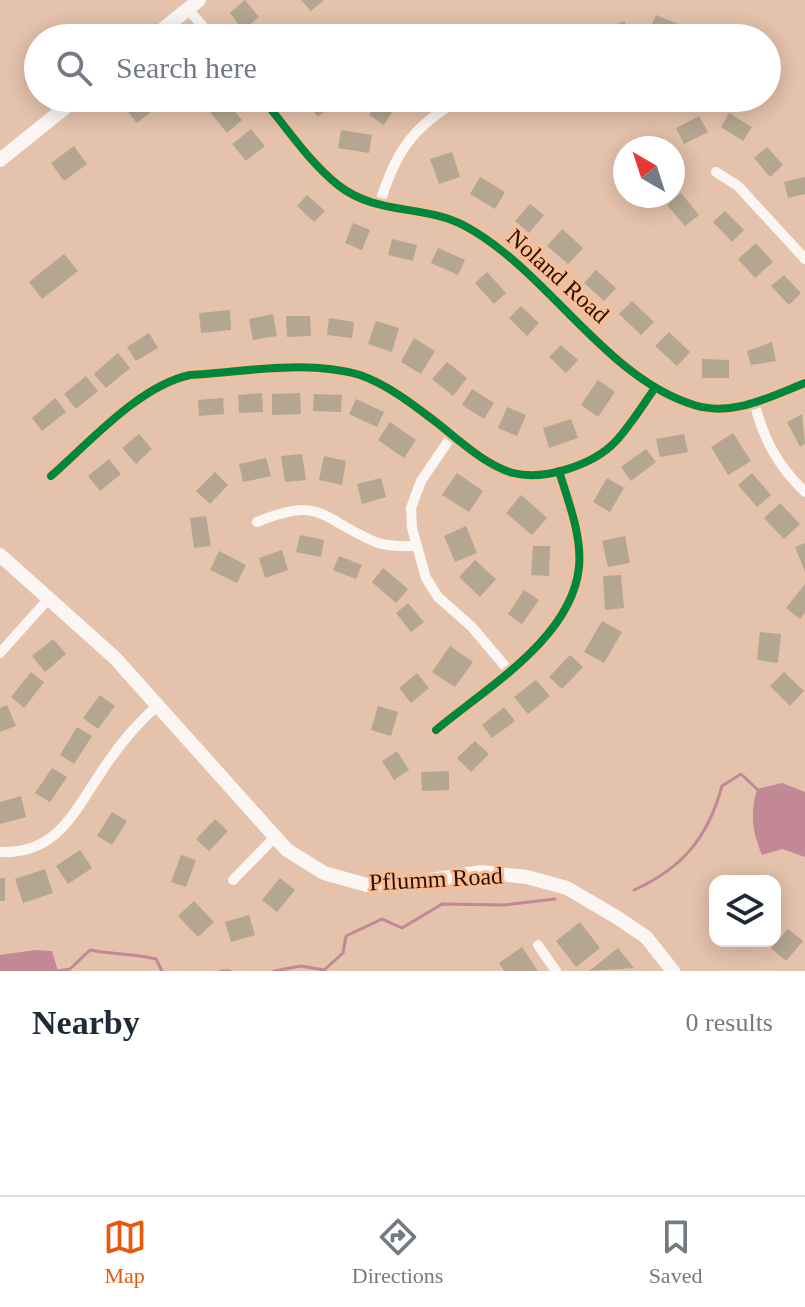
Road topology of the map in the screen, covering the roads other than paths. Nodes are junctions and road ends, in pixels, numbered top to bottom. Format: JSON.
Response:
{"nodes":[{"id":1,"x":194,"y":4,"type":"edge"},
{"id":2,"x":169,"y":24,"type":"edge"},
{"id":3,"x":205,"y":24,"type":"edge"},
{"id":4,"x":60,"y":112,"type":"edge"},
{"id":5,"x":274,"y":112,"type":"edge"},
{"id":6,"x":443,"y":112,"type":"edge"},
{"id":7,"x":0,"y":160,"type":"edge"},
{"id":8,"x":716,"y":172,"type":"dead end"},
{"id":9,"x":379,"y":206,"type":"junction"},
{"id":10,"x":805,"y":241,"type":"edge"},
{"id":11,"x":795,"y":249,"type":"junction"},
{"id":12,"x":805,"y":259,"type":"edge"},
{"id":13,"x":805,"y":383,"type":"edge"},
{"id":14,"x":655,"y":388,"type":"junction"},
{"id":15,"x":754,"y":402,"type":"junction"},
{"id":16,"x":453,"y":434,"type":"junction"},
{"id":17,"x":559,"y":471,"type":"junction"},
{"id":18,"x":51,"y":476,"type":"dead end"},
{"id":19,"x":805,"y":492,"type":"edge"},
{"id":20,"x":257,"y":522,"type":"dead end"},
{"id":21,"x":417,"y":546,"type":"junction"},
{"id":22,"x":0,"y":555,"type":"edge"},
{"id":23,"x":50,"y":597,"type":"junction"},
{"id":24,"x":0,"y":653,"type":"edge"},
{"id":25,"x":508,"y":670,"type":"junction"},
{"id":26,"x":158,"y":705,"type":"junction"},
{"id":27,"x":436,"y":730,"type":"dead end"},
{"id":28,"x":275,"y":837,"type":"junction"},
{"id":29,"x":0,"y":852,"type":"edge"},
{"id":30,"x":233,"y":880,"type":"dead end"},
{"id":31,"x":538,"y":945,"type":"dead end"},
{"id":32,"x":556,"y":971,"type":"edge"},
{"id":33,"x":673,"y":971,"type":"edge"}],
"edges":[{"from":1,"to":2,"type":"main road"},
{"from":1,"to":3,"type":"street"},
{"from":4,"to":7,"type":"main road"},
{"from":5,"to":9,"type":"street","name":"Noland Road"},
{"from":6,"to":9,"type":"street"},
{"from":8,"to":11,"type":"street"},
{"from":9,"to":14,"type":"street","name":"Noland Road"},
{"from":10,"to":11,"type":"street"},
{"from":11,"to":12,"type":"street"},
{"from":13,"to":15,"type":"street","name":"Noland Road"},
{"from":14,"to":15,"type":"street","name":"Noland Road"},
{"from":14,"to":17,"type":"street"},
{"from":15,"to":19,"type":"street"},
{"from":16,"to":17,"type":"street"},
{"from":16,"to":18,"type":"street"},
{"from":16,"to":21,"type":"street"},
{"from":17,"to":25,"type":"street"},
{"from":20,"to":21,"type":"street"},
{"from":21,"to":25,"type":"street"},
{"from":22,"to":23,"type":"main road","name":"Pflumm Road"},
{"from":23,"to":24,"type":"street"},
{"from":23,"to":26,"type":"main road","name":"Pflumm Road"},
{"from":25,"to":27,"type":"street"},
{"from":26,"to":28,"type":"main road","name":"Pflumm Road"},
{"from":26,"to":29,"type":"street"},
{"from":28,"to":30,"type":"street"},
{"from":28,"to":33,"type":"main road","name":"Pflumm Road"},
{"from":31,"to":32,"type":"street"}]}
